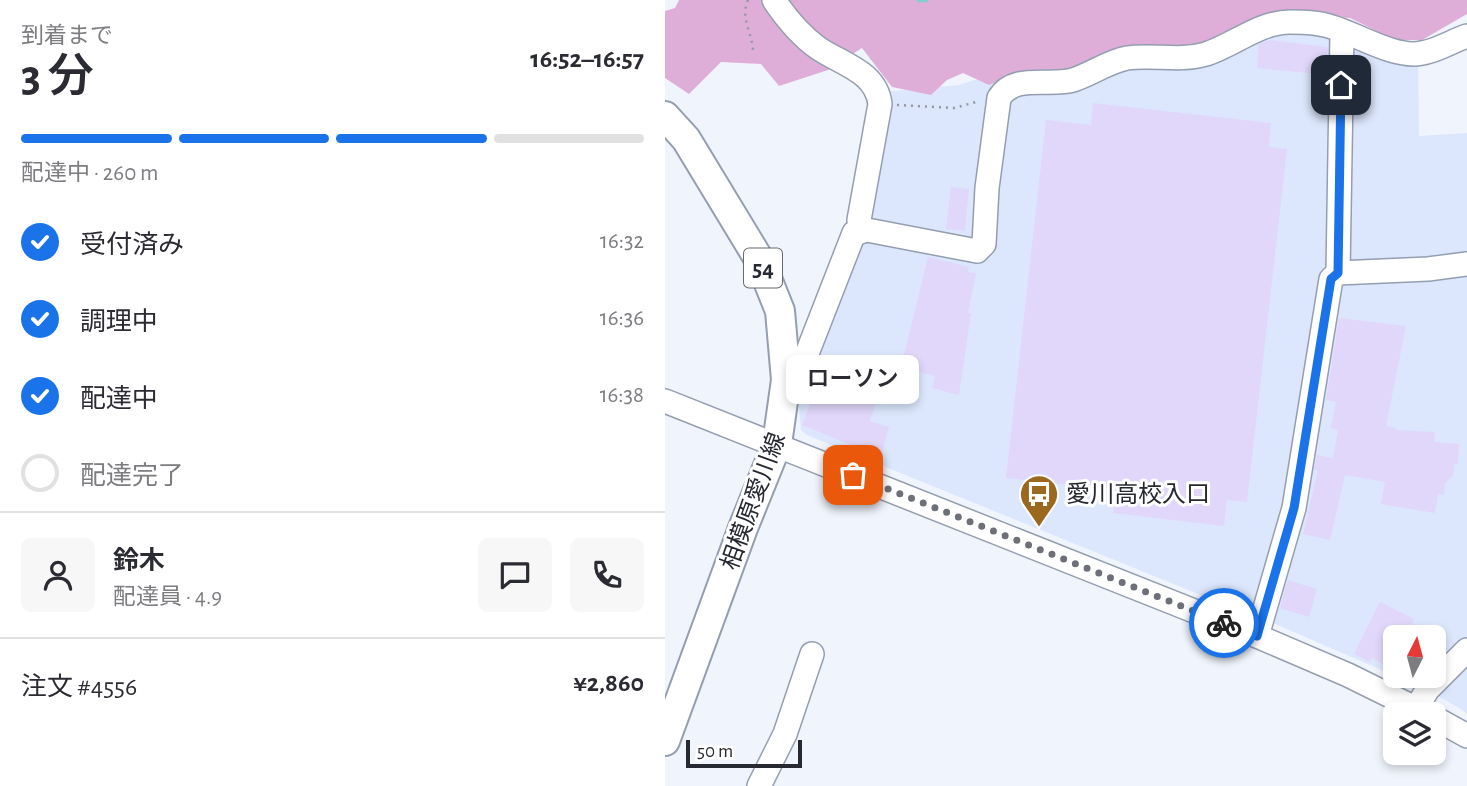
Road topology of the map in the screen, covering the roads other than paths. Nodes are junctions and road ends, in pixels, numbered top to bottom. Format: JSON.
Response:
{"nodes":[{"id":1,"x":774,"y":0,"type":"edge"},
{"id":2,"x":1342,"y":32,"type":"junction"},
{"id":3,"x":1467,"y":36,"type":"edge"},
{"id":4,"x":665,"y":116,"type":"edge"},
{"id":5,"x":860,"y":232,"type":"junction"},
{"id":6,"x":1467,"y":264,"type":"edge"},
{"id":7,"x":1338,"y":273,"type":"junction"},
{"id":8,"x":786,"y":380,"type":"junction"},
{"id":9,"x":665,"y":401,"type":"edge"},
{"id":10,"x":777,"y":444,"type":"junction"},
{"id":11,"x":1257,"y":636,"type":"junction"},
{"id":12,"x":1467,"y":650,"type":"edge"},
{"id":13,"x":811,"y":654,"type":"dead end"},
{"id":14,"x":1403,"y":702,"type":"edge"},
{"id":15,"x":1427,"y":702,"type":"edge"},
{"id":16,"x":1446,"y":724,"type":"edge"},
{"id":17,"x":1467,"y":736,"type":"edge"},
{"id":18,"x":665,"y":741,"type":"edge"},
{"id":19,"x":759,"y":786,"type":"edge"}],
"edges":[{"from":1,"to":5,"type":"street"},
{"from":2,"to":3,"type":"street"},
{"from":2,"to":5,"type":"street"},
{"from":2,"to":7,"type":"street"},
{"from":4,"to":8,"type":"main road","name":"相模原愛川線","number":"54"},
{"from":5,"to":8,"type":"street"},
{"from":6,"to":7,"type":"street"},
{"from":7,"to":11,"type":"street"},
{"from":8,"to":10,"type":"main road","name":"相模原愛川線","number":"54"},
{"from":9,"to":10,"type":"street"},
{"from":10,"to":11,"type":"street"},
{"from":10,"to":18,"type":"main road","name":"相模原愛川線","number":"54"},
{"from":11,"to":14,"type":"street"},
{"from":12,"to":15,"type":"street"},
{"from":13,"to":19,"type":"street"},
{"from":16,"to":17,"type":"street"}]}
